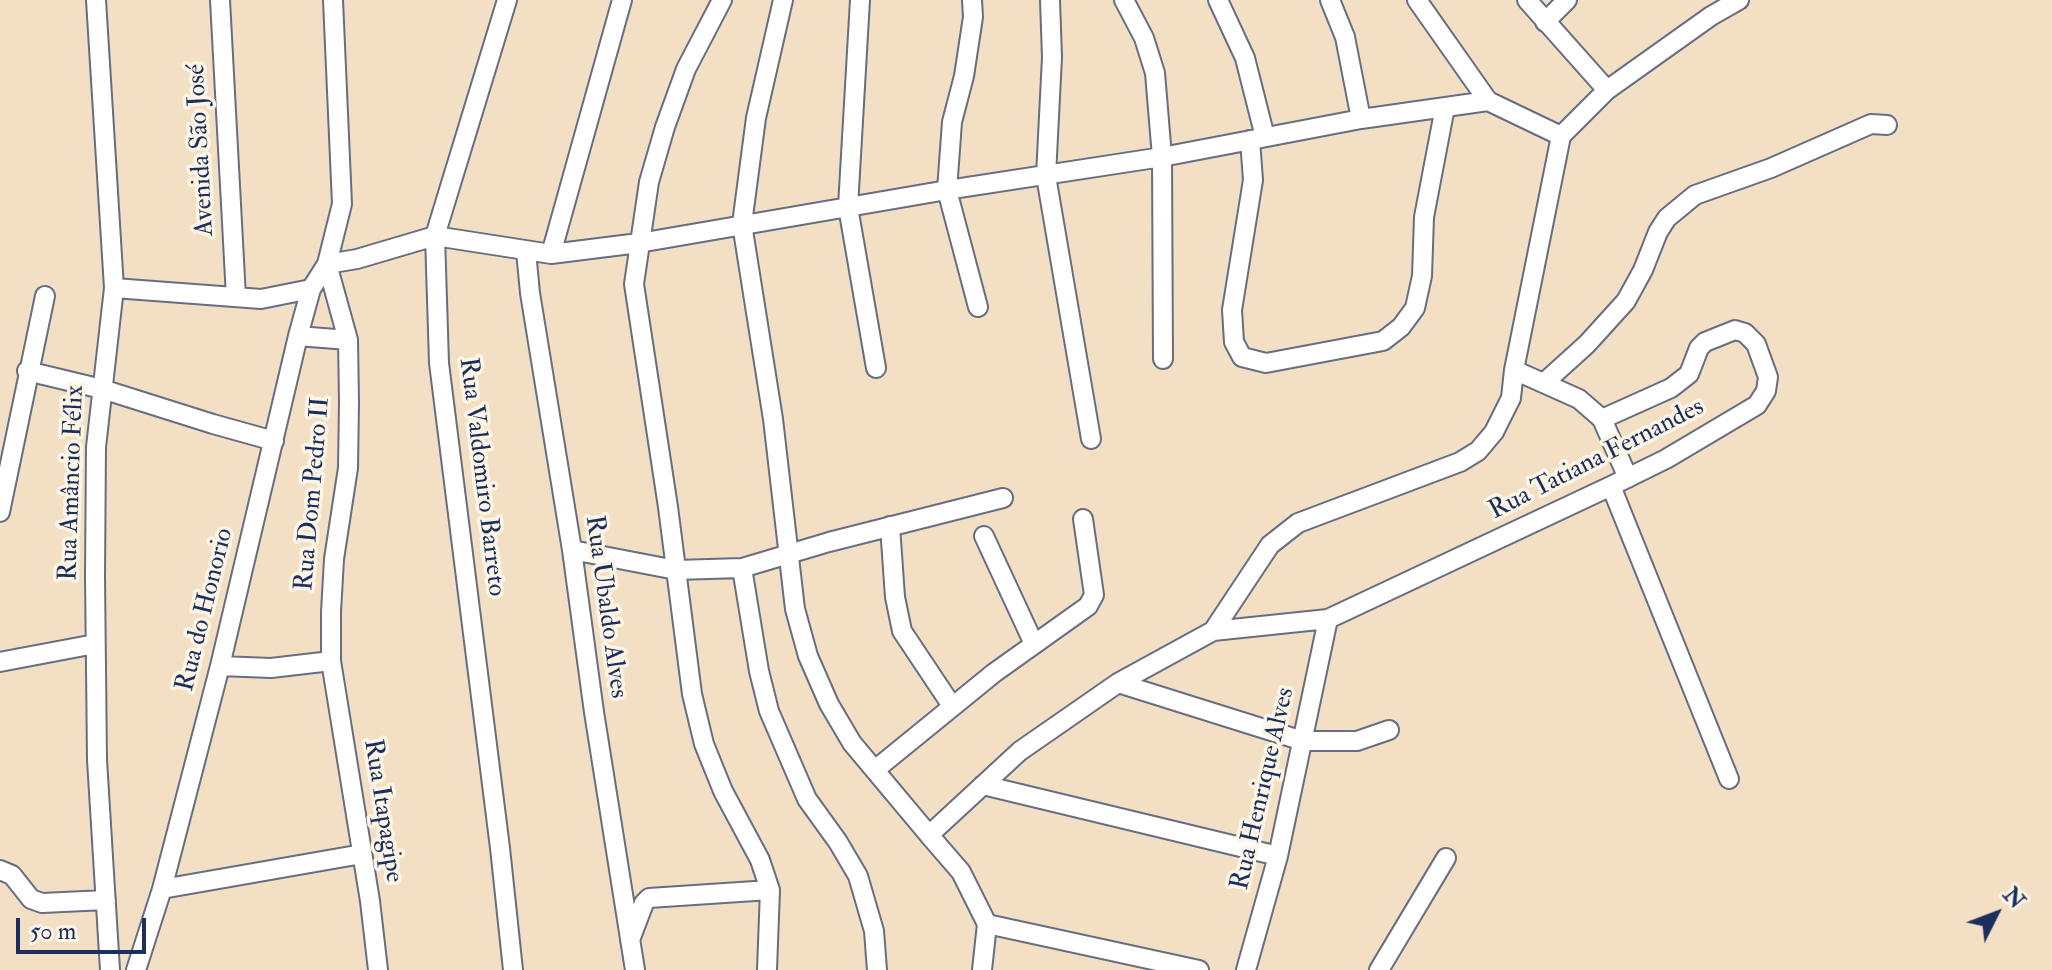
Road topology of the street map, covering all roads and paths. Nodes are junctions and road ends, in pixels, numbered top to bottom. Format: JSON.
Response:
{"nodes":[{"id":1,"x":96,"y":0,"type":"edge"},
{"id":2,"x":220,"y":0,"type":"edge"},
{"id":3,"x":333,"y":0,"type":"edge"},
{"id":4,"x":507,"y":0,"type":"edge"},
{"id":5,"x":622,"y":0,"type":"edge"},
{"id":6,"x":722,"y":0,"type":"edge"},
{"id":7,"x":783,"y":0,"type":"edge"},
{"id":8,"x":860,"y":0,"type":"edge"},
{"id":9,"x":972,"y":0,"type":"edge"},
{"id":10,"x":1050,"y":0,"type":"edge"},
{"id":11,"x":1124,"y":0,"type":"edge"},
{"id":12,"x":1218,"y":0,"type":"edge"},
{"id":13,"x":1330,"y":0,"type":"edge"},
{"id":14,"x":1417,"y":0,"type":"edge"},
{"id":15,"x":1527,"y":0,"type":"edge"},
{"id":16,"x":1567,"y":0,"type":"edge"},
{"id":17,"x":1739,"y":0,"type":"edge"},
{"id":18,"x":1545,"y":22,"type":"junction"},
{"id":19,"x":1607,"y":90,"type":"junction"},
{"id":20,"x":1488,"y":101,"type":"junction"},
{"id":21,"x":1445,"y":107,"type":"junction"},
{"id":22,"x":1361,"y":119,"type":"junction"},
{"id":23,"x":1887,"y":125,"type":"dead end"},
{"id":24,"x":1561,"y":136,"type":"junction"},
{"id":25,"x":1257,"y":139,"type":"junction"},
{"id":26,"x":1162,"y":157,"type":"junction"},
{"id":27,"x":1046,"y":176,"type":"junction"},
{"id":28,"x":947,"y":190,"type":"junction"},
{"id":29,"x":848,"y":207,"type":"junction"},
{"id":30,"x":742,"y":224,"type":"junction"},
{"id":31,"x":435,"y":236,"type":"junction"},
{"id":32,"x":639,"y":243,"type":"junction"},
{"id":33,"x":526,"y":251,"type":"junction"},
{"id":34,"x":551,"y":254,"type":"junction"},
{"id":35,"x":327,"y":264,"type":"junction"},
{"id":36,"x":114,"y":288,"type":"junction"},
{"id":37,"x":311,"y":289,"type":"junction"},
{"id":38,"x":45,"y":296,"type":"dead end"},
{"id":39,"x":236,"y":297,"type":"junction"},
{"id":40,"x":978,"y":307,"type":"dead end"},
{"id":41,"x":298,"y":336,"type":"junction"},
{"id":42,"x":348,"y":340,"type":"junction"},
{"id":43,"x":1163,"y":359,"type":"dead end"},
{"id":44,"x":876,"y":368,"type":"dead end"},
{"id":45,"x":1514,"y":370,"type":"junction"},
{"id":46,"x":27,"y":371,"type":"junction"},
{"id":47,"x":1545,"y":382,"type":"junction"},
{"id":48,"x":102,"y":389,"type":"junction"},
{"id":49,"x":1602,"y":419,"type":"junction"},
{"id":50,"x":1091,"y":439,"type":"dead end"},
{"id":51,"x":274,"y":441,"type":"junction"},
{"id":52,"x":1620,"y":482,"type":"junction"},
{"id":53,"x":1003,"y":498,"type":"dead end"},
{"id":54,"x":0,"y":512,"type":"edge"},
{"id":55,"x":1083,"y":519,"type":"dead end"},
{"id":56,"x":890,"y":526,"type":"junction"},
{"id":57,"x":984,"y":536,"type":"dead end"},
{"id":58,"x":572,"y":550,"type":"junction"},
{"id":59,"x":787,"y":553,"type":"junction"},
{"id":60,"x":742,"y":568,"type":"junction"},
{"id":61,"x":676,"y":570,"type":"junction"},
{"id":62,"x":1328,"y":619,"type":"junction"},
{"id":63,"x":1213,"y":631,"type":"junction"},
{"id":64,"x":95,"y":644,"type":"junction"},
{"id":65,"x":1034,"y":644,"type":"junction"},
{"id":66,"x":331,"y":661,"type":"junction"},
{"id":67,"x":0,"y":662,"type":"edge"},
{"id":68,"x":220,"y":666,"type":"junction"},
{"id":69,"x":1118,"y":683,"type":"junction"},
{"id":70,"x":952,"y":706,"type":"junction"},
{"id":71,"x":1389,"y":730,"type":"dead end"},
{"id":72,"x":1303,"y":741,"type":"junction"},
{"id":73,"x":876,"y":769,"type":"junction"},
{"id":74,"x":1729,"y":779,"type":"dead end"},
{"id":75,"x":983,"y":785,"type":"junction"},
{"id":76,"x":929,"y":835,"type":"junction"},
{"id":77,"x":362,"y":854,"type":"junction"},
{"id":78,"x":1278,"y":856,"type":"junction"},
{"id":79,"x":1446,"y":858,"type":"dead end"},
{"id":80,"x":0,"y":870,"type":"edge"},
{"id":81,"x":162,"y":889,"type":"junction"},
{"id":82,"x":770,"y":890,"type":"junction"},
{"id":83,"x":106,"y":900,"type":"junction"},
{"id":84,"x":987,"y":924,"type":"junction"},
{"id":85,"x":630,"y":940,"type":"junction"},
{"id":86,"x":109,"y":948,"type":"junction"},
{"id":87,"x":138,"y":962,"type":"edge"},
{"id":88,"x":110,"y":970,"type":"edge"},
{"id":89,"x":378,"y":970,"type":"edge"},
{"id":90,"x":513,"y":970,"type":"edge"},
{"id":91,"x":635,"y":970,"type":"edge"},
{"id":92,"x":767,"y":970,"type":"edge"},
{"id":93,"x":877,"y":970,"type":"edge"},
{"id":94,"x":982,"y":970,"type":"edge"},
{"id":95,"x":1199,"y":970,"type":"edge"},
{"id":96,"x":1246,"y":970,"type":"edge"},
{"id":97,"x":1379,"y":970,"type":"edge"}],
"edges":[{"from":1,"to":36,"type":"street","name":"Rua Amâncio Félix"},
{"from":2,"to":39,"type":"street","name":"Avenida São José"},
{"from":3,"to":35,"type":"street","name":"Rua Dom Pedro II"},
{"from":4,"to":31,"type":"street","name":"Rua Valdomiro Barreto"},
{"from":5,"to":34,"type":"street"},
{"from":6,"to":32,"type":"street"},
{"from":7,"to":30,"type":"street"},
{"from":8,"to":29,"type":"street"},
{"from":9,"to":28,"type":"street"},
{"from":10,"to":27,"type":"street"},
{"from":11,"to":26,"type":"street"},
{"from":12,"to":25,"type":"street"},
{"from":13,"to":22,"type":"street"},
{"from":14,"to":20,"type":"street"},
{"from":15,"to":18,"type":"street"},
{"from":16,"to":18,"type":"street"},
{"from":17,"to":19,"type":"street"},
{"from":18,"to":19,"type":"street"},
{"from":19,"to":24,"type":"street"},
{"from":20,"to":21,"type":"street"},
{"from":20,"to":24,"type":"street"},
{"from":21,"to":22,"type":"street"},
{"from":21,"to":25,"type":"street"},
{"from":22,"to":25,"type":"street"},
{"from":23,"to":47,"type":"street"},
{"from":24,"to":45,"type":"street"},
{"from":25,"to":26,"type":"street"},
{"from":26,"to":27,"type":"street"},
{"from":26,"to":43,"type":"street"},
{"from":27,"to":28,"type":"street"},
{"from":27,"to":50,"type":"street"},
{"from":28,"to":29,"type":"street"},
{"from":28,"to":40,"type":"street"},
{"from":29,"to":30,"type":"street"},
{"from":29,"to":44,"type":"street"},
{"from":30,"to":32,"type":"street"},
{"from":30,"to":59,"type":"street"},
{"from":31,"to":33,"type":"street"},
{"from":31,"to":35,"type":"street"},
{"from":31,"to":90,"type":"street","name":"Rua Valdomiro Barreto"},
{"from":32,"to":34,"type":"street"},
{"from":32,"to":61,"type":"street"},
{"from":33,"to":34,"type":"street"},
{"from":33,"to":58,"type":"street","name":"Rua Ubaldo Alves"},
{"from":35,"to":37,"type":"street","name":"Rua do Honorio"},
{"from":35,"to":42,"type":"street","name":"Rua Dom Pedro II"},
{"from":36,"to":39,"type":"street"},
{"from":36,"to":48,"type":"street","name":"Rua Amâncio Félix"},
{"from":37,"to":39,"type":"street"},
{"from":37,"to":41,"type":"street","name":"Rua do Honorio"},
{"from":38,"to":46,"type":"street"},
{"from":41,"to":42,"type":"street"},
{"from":41,"to":51,"type":"street","name":"Rua do Honorio"},
{"from":42,"to":66,"type":"street","name":"Rua Dom Pedro II"},
{"from":45,"to":47,"type":"street"},
{"from":45,"to":63,"type":"street"},
{"from":46,"to":48,"type":"street"},
{"from":46,"to":54,"type":"street"},
{"from":47,"to":49,"type":"street"},
{"from":48,"to":51,"type":"street"},
{"from":48,"to":64,"type":"street","name":"Rua Amâncio Félix"},
{"from":49,"to":52,"type":"street"},
{"from":49,"to":52,"type":"street","name":"Rua Tatiana Fernandes"},
{"from":51,"to":68,"type":"street","name":"Rua do Honorio"},
{"from":52,"to":62,"type":"street","name":"Rua Tatiana Fernandes"},
{"from":52,"to":74,"type":"street"},
{"from":53,"to":56,"type":"street"},
{"from":55,"to":65,"type":"street"},
{"from":56,"to":59,"type":"street"},
{"from":56,"to":70,"type":"street"},
{"from":57,"to":65,"type":"street"},
{"from":58,"to":61,"type":"street"},
{"from":58,"to":85,"type":"street","name":"Rua Ubaldo Alves"},
{"from":59,"to":60,"type":"street"},
{"from":59,"to":73,"type":"street"},
{"from":60,"to":61,"type":"street"},
{"from":60,"to":93,"type":"street"},
{"from":61,"to":82,"type":"street"},
{"from":62,"to":63,"type":"street","name":"Rua Tatiana Fernandes"},
{"from":62,"to":72,"type":"street","name":"Rua Henrique Alves"},
{"from":63,"to":69,"type":"street"},
{"from":64,"to":67,"type":"street"},
{"from":64,"to":83,"type":"street","name":"Rua Amâncio Félix"},
{"from":65,"to":70,"type":"street"},
{"from":66,"to":68,"type":"street"},
{"from":66,"to":77,"type":"street","name":"Rua Itapagipe"},
{"from":68,"to":81,"type":"street","name":"Rua do Honorio"},
{"from":69,"to":72,"type":"street"},
{"from":69,"to":75,"type":"street"},
{"from":70,"to":73,"type":"street"},
{"from":71,"to":72,"type":"street"},
{"from":72,"to":78,"type":"street","name":"Rua Henrique Alves"},
{"from":73,"to":76,"type":"street"},
{"from":75,"to":76,"type":"street"},
{"from":75,"to":78,"type":"street"},
{"from":76,"to":84,"type":"street"},
{"from":77,"to":81,"type":"street"},
{"from":77,"to":89,"type":"street","name":"Rua Itapagipe"},
{"from":78,"to":96,"type":"street","name":"Rua Henrique Alves"},
{"from":79,"to":97,"type":"street"},
{"from":80,"to":83,"type":"street"},
{"from":81,"to":87,"type":"street","name":"Rua do Honorio"},
{"from":82,"to":85,"type":"street"},
{"from":82,"to":92,"type":"street"},
{"from":83,"to":86,"type":"street","name":"Rua Amâncio Félix"},
{"from":84,"to":94,"type":"street"},
{"from":84,"to":95,"type":"street"},
{"from":85,"to":91,"type":"street","name":"Rua Ubaldo Alves"},
{"from":86,"to":87,"type":"street"},
{"from":86,"to":88,"type":"street","name":"Rua Amâncio Félix"}]}
